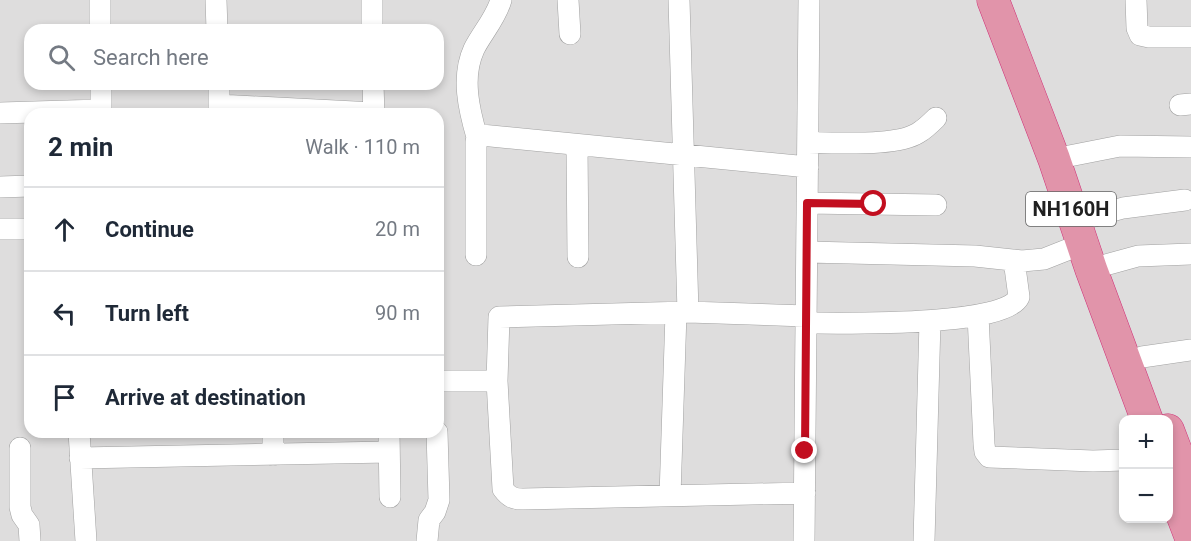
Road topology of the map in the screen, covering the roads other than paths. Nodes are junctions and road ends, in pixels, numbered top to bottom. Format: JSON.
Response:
{"nodes":[{"id":1,"x":100,"y":0,"type":"edge"},
{"id":2,"x":216,"y":0,"type":"edge"},
{"id":3,"x":372,"y":0,"type":"edge"},
{"id":4,"x":501,"y":0,"type":"edge"},
{"id":5,"x":568,"y":0,"type":"edge"},
{"id":6,"x":679,"y":0,"type":"edge"},
{"id":7,"x":809,"y":0,"type":"edge"},
{"id":8,"x":993,"y":0,"type":"edge"},
{"id":9,"x":1012,"y":0,"type":"edge"},
{"id":10,"x":1136,"y":0,"type":"edge"},
{"id":11,"x":100,"y":24,"type":"edge"},
{"id":12,"x":217,"y":24,"type":"edge"},
{"id":13,"x":372,"y":24,"type":"edge"},
{"id":14,"x":570,"y":34,"type":"dead end"},
{"id":15,"x":1191,"y":37,"type":"edge"},
{"id":16,"x":101,"y":90,"type":"edge"},
{"id":17,"x":373,"y":90,"type":"edge"},
{"id":18,"x":219,"y":101,"type":"edge"},
{"id":19,"x":101,"y":108,"type":"edge"},
{"id":20,"x":302,"y":108,"type":"edge"},
{"id":21,"x":374,"y":108,"type":"edge"},
{"id":22,"x":0,"y":113,"type":"edge"},
{"id":23,"x":24,"y":113,"type":"edge"},
{"id":24,"x":936,"y":118,"type":"dead end"},
{"id":25,"x":477,"y":137,"type":"junction"},
{"id":26,"x":808,"y":143,"type":"junction"},
{"id":27,"x":577,"y":145,"type":"junction"},
{"id":28,"x":1191,"y":147,"type":"edge"},
{"id":29,"x":683,"y":155,"type":"junction"},
{"id":30,"x":1062,"y":157,"type":"junction"},
{"id":31,"x":808,"y":167,"type":"junction"},
{"id":32,"x":24,"y":186,"type":"edge"},
{"id":33,"x":0,"y":187,"type":"edge"},
{"id":34,"x":1185,"y":200,"type":"dead end"},
{"id":35,"x":807,"y":203,"type":"junction"},
{"id":36,"x":936,"y":205,"type":"dead end"},
{"id":37,"x":0,"y":229,"type":"edge"},
{"id":38,"x":24,"y":229,"type":"edge"},
{"id":39,"x":1093,"y":249,"type":"junction"},
{"id":40,"x":807,"y":252,"type":"junction"},
{"id":41,"x":1191,"y":254,"type":"edge"},
{"id":42,"x":476,"y":255,"type":"dead end"},
{"id":43,"x":578,"y":257,"type":"dead end"},
{"id":44,"x":1014,"y":260,"type":"junction"},
{"id":45,"x":682,"y":312,"type":"junction"},
{"id":46,"x":978,"y":315,"type":"junction"},
{"id":47,"x":806,"y":320,"type":"junction"},
{"id":48,"x":930,"y":321,"type":"junction"},
{"id":49,"x":1191,"y":351,"type":"edge"},
{"id":50,"x":1142,"y":357,"type":"junction"},
{"id":51,"x":444,"y":381,"type":"edge"},
{"id":52,"x":497,"y":381,"type":"junction"},
{"id":53,"x":1145,"y":415,"type":"edge"},
{"id":54,"x":1163,"y":415,"type":"edge"},
{"id":55,"x":79,"y":438,"type":"edge"},
{"id":56,"x":273,"y":438,"type":"edge"},
{"id":57,"x":437,"y":438,"type":"edge"},
{"id":58,"x":389,"y":442,"type":"edge"},
{"id":59,"x":1173,"y":443,"type":"edge"},
{"id":60,"x":20,"y":448,"type":"dead end"},
{"id":61,"x":273,"y":455,"type":"junction"},
{"id":62,"x":80,"y":458,"type":"junction"},
{"id":63,"x":1119,"y":459,"type":"edge"},
{"id":64,"x":1173,"y":490,"type":"edge"},
{"id":65,"x":1191,"y":490,"type":"edge"},
{"id":66,"x":805,"y":493,"type":"junction"},
{"id":67,"x":670,"y":496,"type":"junction"},
{"id":68,"x":390,"y":497,"type":"dead end"},
{"id":69,"x":1191,"y":538,"type":"edge"},
{"id":70,"x":30,"y":541,"type":"edge"},
{"id":71,"x":86,"y":541,"type":"edge"},
{"id":72,"x":427,"y":541,"type":"edge"},
{"id":73,"x":804,"y":541,"type":"edge"},
{"id":74,"x":924,"y":541,"type":"edge"}],
"edges":[{"from":1,"to":11,"type":"street"},
{"from":2,"to":12,"type":"street"},
{"from":3,"to":13,"type":"street"},
{"from":4,"to":25,"type":"street"},
{"from":5,"to":14,"type":"street"},
{"from":6,"to":29,"type":"street"},
{"from":7,"to":26,"type":"street"},
{"from":8,"to":30,"type":"highway","number":"NH160H"},
{"from":9,"to":30,"type":"highway","number":"NH160H"},
{"from":10,"to":15,"type":"street"},
{"from":16,"to":19,"type":"street"},
{"from":17,"to":21,"type":"street"},
{"from":18,"to":20,"type":"street"},
{"from":22,"to":23,"type":"street"},
{"from":24,"to":26,"type":"street"},
{"from":25,"to":27,"type":"street"},
{"from":25,"to":42,"type":"street"},
{"from":26,"to":31,"type":"street"},
{"from":27,"to":29,"type":"street"},
{"from":27,"to":43,"type":"street"},
{"from":28,"to":30,"type":"street"},
{"from":29,"to":31,"type":"street"},
{"from":29,"to":45,"type":"street"},
{"from":30,"to":39,"type":"highway","number":"NH160H"},
{"from":31,"to":35,"type":"street"},
{"from":32,"to":33,"type":"street"},
{"from":34,"to":39,"type":"street"},
{"from":35,"to":36,"type":"street"},
{"from":35,"to":40,"type":"street"},
{"from":37,"to":38,"type":"street"},
{"from":39,"to":41,"type":"street"},
{"from":39,"to":44,"type":"street"},
{"from":39,"to":50,"type":"highway","number":"NH160H"},
{"from":39,"to":53,"type":"highway","number":"NH160H"},
{"from":40,"to":44,"type":"street"},
{"from":40,"to":47,"type":"street"},
{"from":44,"to":46,"type":"street"},
{"from":45,"to":47,"type":"street"},
{"from":45,"to":52,"type":"street"},
{"from":45,"to":67,"type":"street"},
{"from":46,"to":48,"type":"street"},
{"from":46,"to":63,"type":"street"},
{"from":47,"to":48,"type":"street"},
{"from":47,"to":66,"type":"street"},
{"from":48,"to":74,"type":"street"},
{"from":49,"to":50,"type":"street"},
{"from":50,"to":54,"type":"highway","number":"NH160H"},
{"from":51,"to":52,"type":"street"},
{"from":52,"to":67,"type":"street"},
{"from":55,"to":62,"type":"street"},
{"from":56,"to":61,"type":"street"},
{"from":57,"to":72,"type":"street"},
{"from":58,"to":61,"type":"street"},
{"from":58,"to":68,"type":"street"},
{"from":59,"to":65,"type":"highway"},
{"from":60,"to":70,"type":"street"},
{"from":61,"to":62,"type":"street"},
{"from":62,"to":71,"type":"street"},
{"from":64,"to":69,"type":"highway"},
{"from":66,"to":67,"type":"street"},
{"from":66,"to":73,"type":"street"}]}
